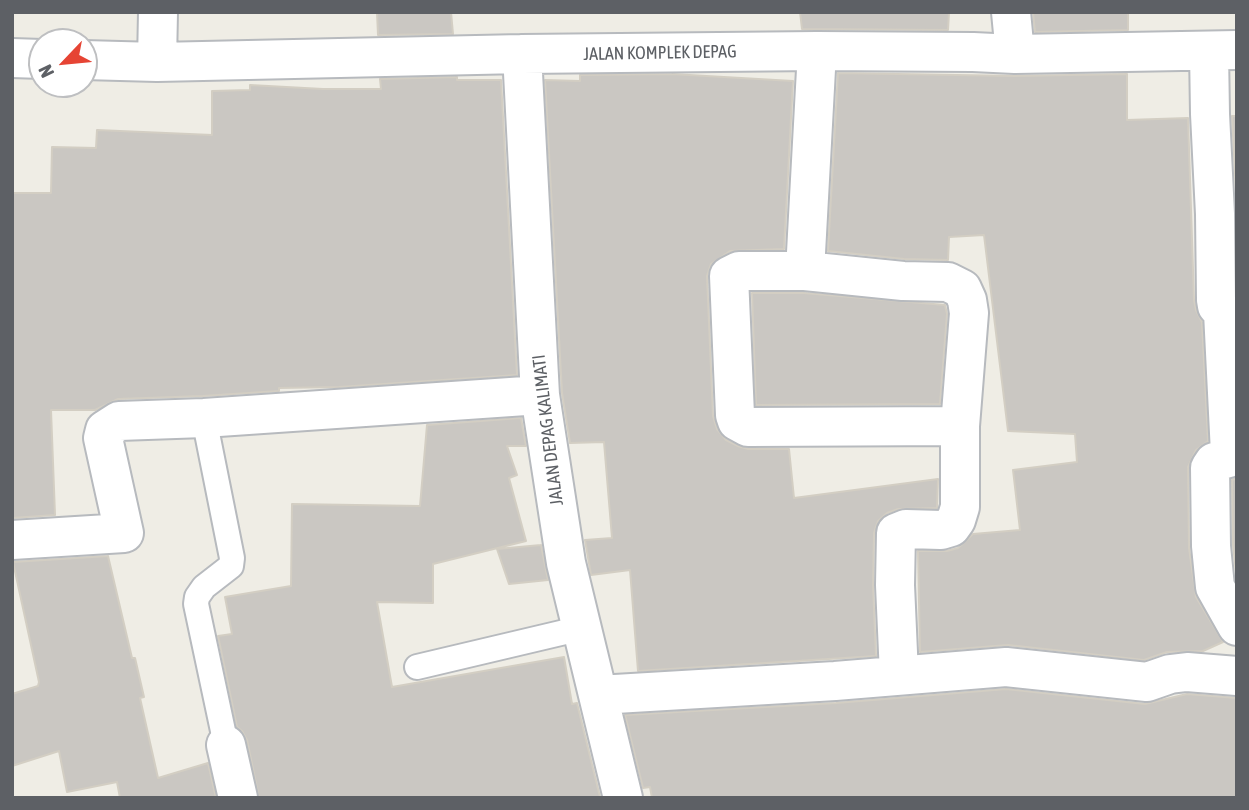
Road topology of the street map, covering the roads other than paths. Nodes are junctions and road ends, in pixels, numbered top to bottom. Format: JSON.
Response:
{"nodes":[{"id":1,"x":159,"y":12,"type":"edge"},
{"id":2,"x":1011,"y":12,"type":"edge"},
{"id":3,"x":817,"y":51,"type":"junction"},
{"id":4,"x":1223,"y":51,"type":"edge"},
{"id":5,"x":522,"y":54,"type":"junction"},
{"id":6,"x":1015,"y":54,"type":"junction"},
{"id":7,"x":98,"y":60,"type":"edge"},
{"id":8,"x":157,"y":62,"type":"junction"},
{"id":9,"x":805,"y":271,"type":"junction"},
{"id":10,"x":540,"y":395,"type":"junction"},
{"id":11,"x":204,"y":418,"type":"junction"},
{"id":12,"x":960,"y":426,"type":"junction"},
{"id":13,"x":12,"y":540,"type":"edge"},
{"id":14,"x":1237,"y":626,"type":"edge"},
{"id":15,"x":582,"y":628,"type":"junction"},
{"id":16,"x":417,"y":667,"type":"dead end"},
{"id":17,"x":899,"y":675,"type":"junction"},
{"id":18,"x":1237,"y":676,"type":"edge"},
{"id":19,"x":598,"y":695,"type":"junction"},
{"id":20,"x":226,"y":745,"type":"joint"},
{"id":21,"x":238,"y":798,"type":"edge"},
{"id":22,"x":623,"y":798,"type":"edge"}],
"edges":[{"from":1,"to":8,"type":"street"},
{"from":2,"to":6,"type":"street"},
{"from":3,"to":5,"type":"street","name":"JALAN KOMPLEK DEPAG"},
{"from":3,"to":6,"type":"street","name":"JALAN KOMPLEK DEPAG"},
{"from":3,"to":9,"type":"street"},
{"from":4,"to":6,"type":"street","name":"JALAN KOMPLEK DEPAG"},
{"from":4,"to":14,"type":"street"},
{"from":5,"to":8,"type":"street","name":"JALAN KOMPLEK DEPAG"},
{"from":5,"to":10,"type":"street","name":"JALAN DEPAG KALIMATI"},
{"from":7,"to":8,"type":"street","name":"JALAN KOMPLEK DEPAG"},
{"from":9,"to":12,"type":"street"},
{"from":9,"to":12,"type":"street"},
{"from":10,"to":11,"type":"street"},
{"from":10,"to":15,"type":"street","name":"JALAN DEPAG KALIMATI"},
{"from":11,"to":13,"type":"street"},
{"from":11,"to":20,"type":"lane"},
{"from":12,"to":17,"type":"street"},
{"from":15,"to":16,"type":"lane"},
{"from":15,"to":19,"type":"street","name":"JALAN DEPAG KALIMATI"},
{"from":17,"to":18,"type":"street"},
{"from":17,"to":19,"type":"street"},
{"from":19,"to":22,"type":"street","name":"JALAN DEPAG KALIMATI"},
{"from":20,"to":21,"type":"street"}]}
